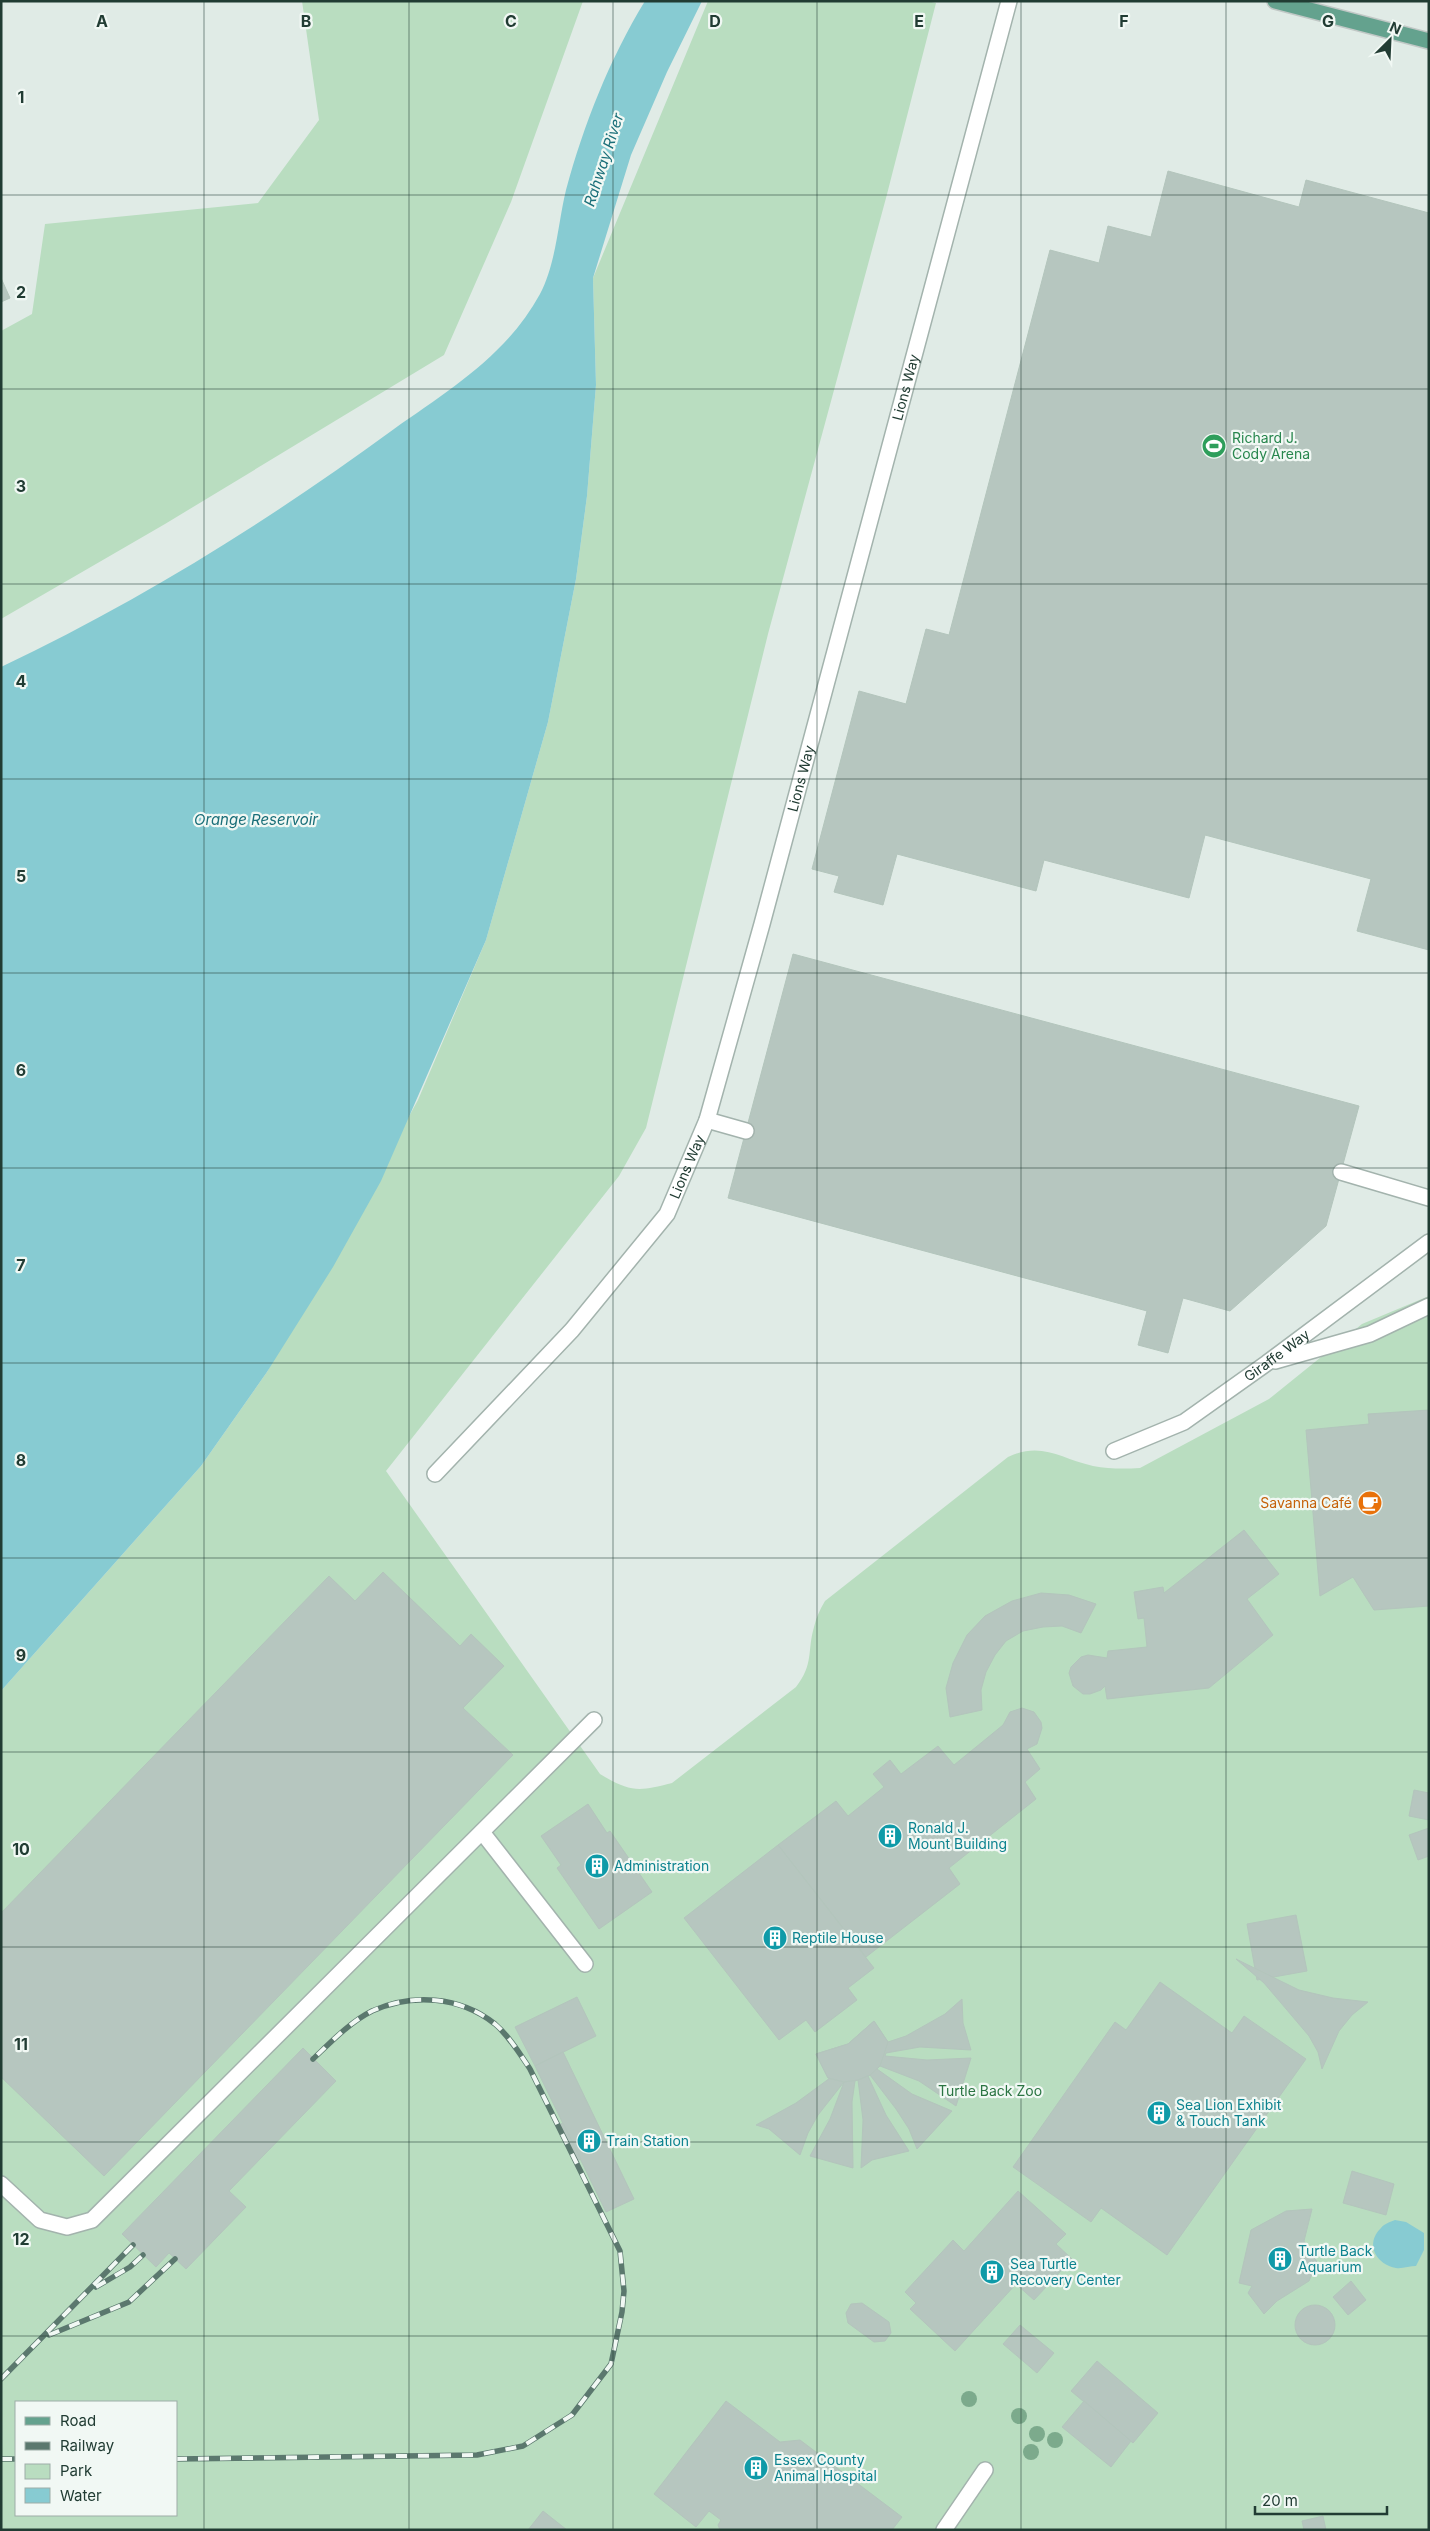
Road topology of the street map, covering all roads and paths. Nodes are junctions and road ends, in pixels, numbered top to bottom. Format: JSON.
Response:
{"nodes":[{"id":1,"x":1009,"y":1,"type":"edge"},
{"id":2,"x":1275,"y":1,"type":"edge"},
{"id":3,"x":1429,"y":41,"type":"edge"},
{"id":4,"x":707,"y":1120,"type":"junction"},
{"id":5,"x":746,"y":1131,"type":"dead end"},
{"id":6,"x":1341,"y":1172,"type":"dead end"},
{"id":7,"x":1429,"y":1198,"type":"edge"},
{"id":8,"x":1429,"y":1242,"type":"edge"},
{"id":9,"x":1429,"y":1306,"type":"edge"},
{"id":10,"x":1267,"y":1363,"type":"junction"},
{"id":11,"x":1114,"y":1451,"type":"dead end"},
{"id":12,"x":435,"y":1474,"type":"dead end"},
{"id":13,"x":594,"y":1720,"type":"dead end"},
{"id":14,"x":482,"y":1832,"type":"junction"},
{"id":15,"x":585,"y":1964,"type":"dead end"},
{"id":16,"x":1,"y":2184,"type":"edge"},
{"id":17,"x":985,"y":2470,"type":"dead end"},
{"id":18,"x":944,"y":2530,"type":"edge"}],
"edges":[{"from":1,"to":4,"type":"street","name":"Lions Way"},
{"from":2,"to":3,"type":"main road"},
{"from":4,"to":5,"type":"street"},
{"from":4,"to":12,"type":"street","name":"Lions Way"},
{"from":6,"to":7,"type":"street"},
{"from":8,"to":10,"type":"street","name":"Giraffe Way"},
{"from":9,"to":10,"type":"street"},
{"from":10,"to":11,"type":"street","name":"Giraffe Way"},
{"from":13,"to":14,"type":"street"},
{"from":14,"to":15,"type":"street"},
{"from":14,"to":16,"type":"street"},
{"from":17,"to":18,"type":"street"}]}
